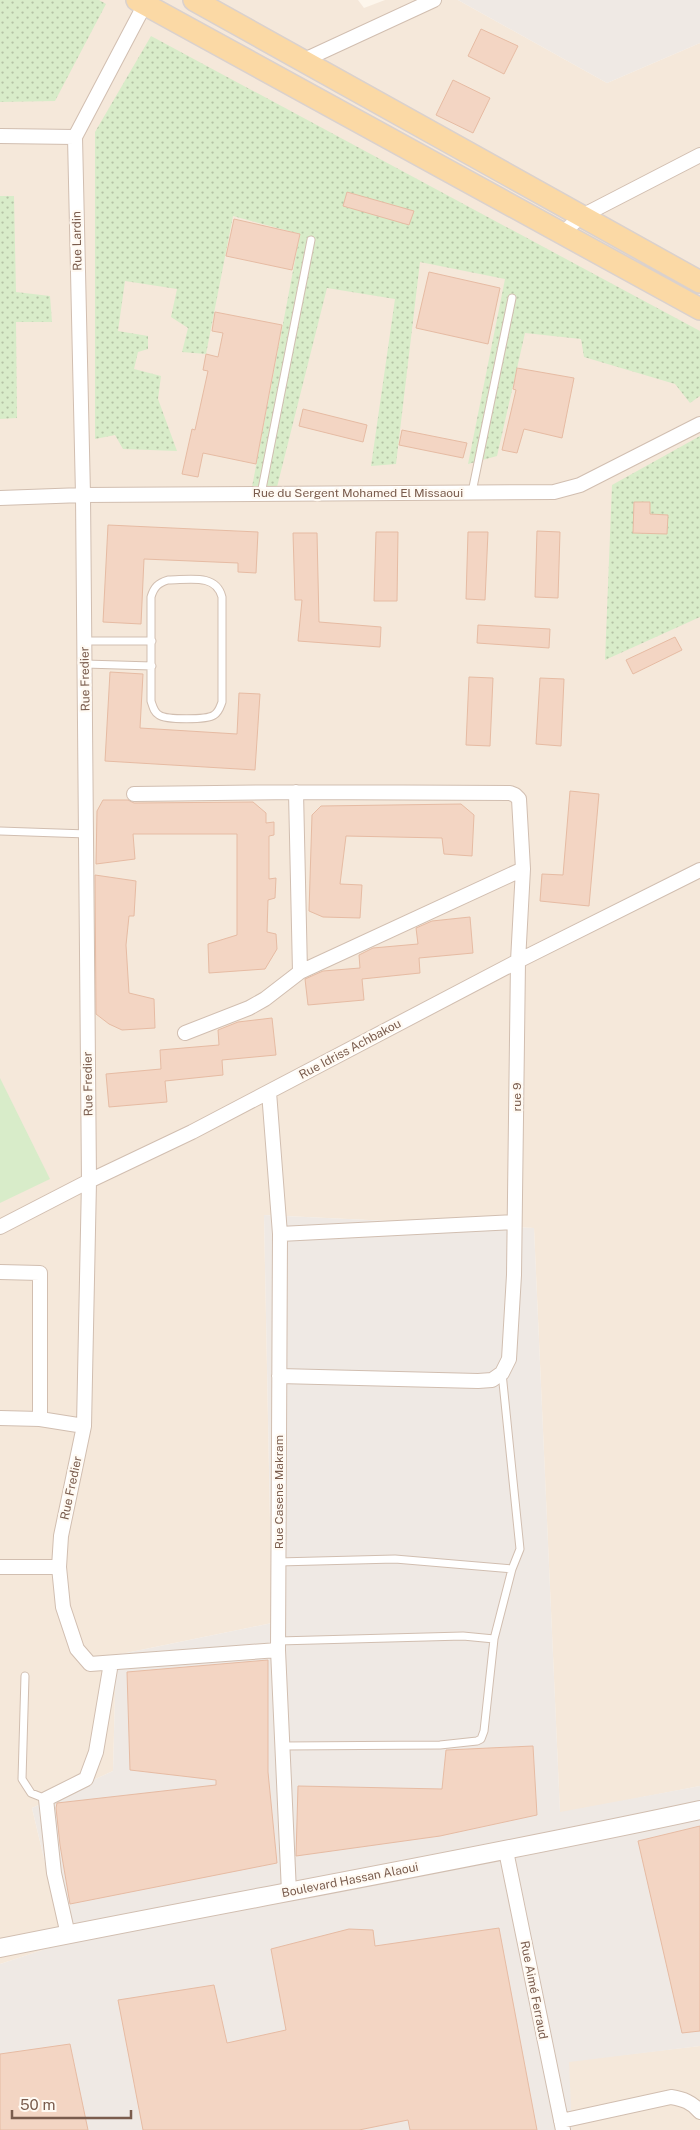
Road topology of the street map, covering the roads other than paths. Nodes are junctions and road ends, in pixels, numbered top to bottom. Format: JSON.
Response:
{"nodes":[{"id":1,"x":194,"y":0,"type":"edge"},
{"id":2,"x":434,"y":0,"type":"edge"},
{"id":3,"x":141,"y":2,"type":"edge"},
{"id":4,"x":302,"y":61,"type":"junction"},
{"id":5,"x":0,"y":136,"type":"edge"},
{"id":6,"x":75,"y":137,"type":"junction"},
{"id":7,"x":700,"y":155,"type":"edge"},
{"id":8,"x":580,"y":217,"type":"junction"},
{"id":9,"x":563,"y":233,"type":"junction"},
{"id":10,"x":312,"y":240,"type":"dead end"},
{"id":11,"x":700,"y":282,"type":"edge"},
{"id":12,"x":512,"y":298,"type":"dead end"},
{"id":13,"x":700,"y":309,"type":"edge"},
{"id":14,"x":700,"y":424,"type":"edge"},
{"id":15,"x":472,"y":492,"type":"junction"},
{"id":16,"x":261,"y":494,"type":"junction"},
{"id":17,"x":83,"y":495,"type":"junction"},
{"id":18,"x":0,"y":498,"type":"edge"},
{"id":19,"x":85,"y":641,"type":"junction"},
{"id":20,"x":152,"y":641,"type":"junction"},
{"id":21,"x":85,"y":664,"type":"junction"},
{"id":22,"x":152,"y":666,"type":"junction"},
{"id":23,"x":296,"y":792,"type":"junction"},
{"id":24,"x":134,"y":794,"type":"dead end"},
{"id":25,"x":0,"y":830,"type":"edge"},
{"id":26,"x":87,"y":834,"type":"junction"},
{"id":27,"x":523,"y":869,"type":"junction"},
{"id":28,"x":700,"y":870,"type":"edge"},
{"id":29,"x":518,"y":961,"type":"junction"},
{"id":30,"x":300,"y":972,"type":"junction"},
{"id":31,"x":185,"y":1033,"type":"dead end"},
{"id":32,"x":270,"y":1092,"type":"junction"},
{"id":33,"x":89,"y":1181,"type":"junction"},
{"id":34,"x":514,"y":1222,"type":"junction"},
{"id":35,"x":0,"y":1227,"type":"edge"},
{"id":36,"x":280,"y":1234,"type":"junction"},
{"id":37,"x":0,"y":1272,"type":"edge"},
{"id":38,"x":502,"y":1374,"type":"junction"},
{"id":39,"x":279,"y":1376,"type":"junction"},
{"id":40,"x":0,"y":1418,"type":"edge"},
{"id":41,"x":40,"y":1419,"type":"junction"},
{"id":42,"x":84,"y":1426,"type":"junction"},
{"id":43,"x":278,"y":1562,"type":"junction"},
{"id":44,"x":0,"y":1567,"type":"edge"},
{"id":45,"x":59,"y":1567,"type":"junction"},
{"id":46,"x":512,"y":1569,"type":"junction"},
{"id":47,"x":494,"y":1639,"type":"junction"},
{"id":48,"x":278,"y":1646,"type":"junction"},
{"id":49,"x":111,"y":1663,"type":"junction"},
{"id":50,"x":25,"y":1676,"type":"dead end"},
{"id":51,"x":283,"y":1746,"type":"junction"},
{"id":52,"x":46,"y":1799,"type":"junction"},
{"id":53,"x":700,"y":1810,"type":"edge"},
{"id":54,"x":506,"y":1851,"type":"junction"},
{"id":55,"x":289,"y":1892,"type":"junction"},
{"id":56,"x":68,"y":1934,"type":"junction"},
{"id":57,"x":0,"y":1948,"type":"edge"},
{"id":58,"x":700,"y":2112,"type":"edge"},
{"id":59,"x":562,"y":2125,"type":"edge"}],
"edges":[{"from":1,"to":4,"type":"main road"},
{"from":2,"to":4,"type":"street"},
{"from":3,"to":6,"type":"street","name":"Rue Lardin"},
{"from":3,"to":9,"type":"main road"},
{"from":4,"to":8,"type":"main road"},
{"from":5,"to":6,"type":"street"},
{"from":6,"to":17,"type":"street","name":"Rue Lardin"},
{"from":7,"to":8,"type":"street"},
{"from":8,"to":9,"type":"street"},
{"from":8,"to":11,"type":"main road"},
{"from":9,"to":13,"type":"main road"},
{"from":10,"to":16,"type":"lane"},
{"from":12,"to":15,"type":"lane"},
{"from":14,"to":15,"type":"street","name":"Rue du Sergent Mohamed El Missaoui"},
{"from":15,"to":16,"type":"street","name":"Rue du Sergent Mohamed El Missaoui"},
{"from":16,"to":17,"type":"street","name":"Rue du Sergent Mohamed El Missaoui"},
{"from":17,"to":18,"type":"street","name":"Rue du Sergent Mohamed El Missaoui"},
{"from":17,"to":19,"type":"street","name":"Rue Fredier"},
{"from":19,"to":20,"type":"lane"},
{"from":19,"to":21,"type":"street","name":"Rue Fredier"},
{"from":20,"to":22,"type":"lane"},
{"from":20,"to":22,"type":"lane"},
{"from":21,"to":22,"type":"lane"},
{"from":21,"to":26,"type":"street","name":"Rue Fredier"},
{"from":23,"to":24,"type":"street"},
{"from":23,"to":27,"type":"street","name":"rue 9"},
{"from":23,"to":30,"type":"street"},
{"from":25,"to":26,"type":"lane"},
{"from":26,"to":33,"type":"street","name":"Rue Fredier"},
{"from":27,"to":29,"type":"street","name":"rue 9"},
{"from":27,"to":30,"type":"street"},
{"from":28,"to":29,"type":"street","name":"Rue Idriss Achbakou"},
{"from":29,"to":32,"type":"street","name":"Rue Idriss Achbakou"},
{"from":29,"to":34,"type":"street","name":"rue 9"},
{"from":30,"to":31,"type":"street"},
{"from":32,"to":33,"type":"street","name":"Rue Idriss Achbakou"},
{"from":32,"to":36,"type":"street","name":"Rue Casene Makram"},
{"from":33,"to":35,"type":"street","name":"Rue Idriss Achbakou"},
{"from":33,"to":42,"type":"street","name":"Rue Fredier"},
{"from":34,"to":36,"type":"street"},
{"from":34,"to":38,"type":"street","name":"rue 9"},
{"from":36,"to":39,"type":"street","name":"Rue Casene Makram"},
{"from":37,"to":41,"type":"street"},
{"from":38,"to":39,"type":"street"},
{"from":38,"to":46,"type":"lane"},
{"from":39,"to":43,"type":"street","name":"Rue Casene Makram"},
{"from":40,"to":41,"type":"street"},
{"from":41,"to":42,"type":"street"},
{"from":42,"to":45,"type":"street","name":"Rue Fredier"},
{"from":43,"to":46,"type":"lane"},
{"from":43,"to":48,"type":"street","name":"Rue Casene Makram"},
{"from":44,"to":45,"type":"street"},
{"from":45,"to":49,"type":"street","name":"Rue Fredier"},
{"from":46,"to":47,"type":"lane"},
{"from":47,"to":48,"type":"lane"},
{"from":47,"to":51,"type":"lane"},
{"from":48,"to":49,"type":"street"},
{"from":48,"to":51,"type":"street","name":"Rue Casene Makram"},
{"from":49,"to":52,"type":"street"},
{"from":50,"to":52,"type":"lane"},
{"from":51,"to":55,"type":"street","name":"Rue Casene Makram"},
{"from":52,"to":56,"type":"street"},
{"from":53,"to":54,"type":"street","name":"Boulevard Hassan Alaoui"},
{"from":54,"to":55,"type":"street","name":"Boulevard Hassan Alaoui"},
{"from":54,"to":59,"type":"street","name":"Rue Aimé Ferraud"},
{"from":55,"to":56,"type":"street","name":"Boulevard Hassan Alaoui"},
{"from":56,"to":57,"type":"street","name":"Boulevard Hassan Alaoui"},
{"from":58,"to":59,"type":"street"}]}
